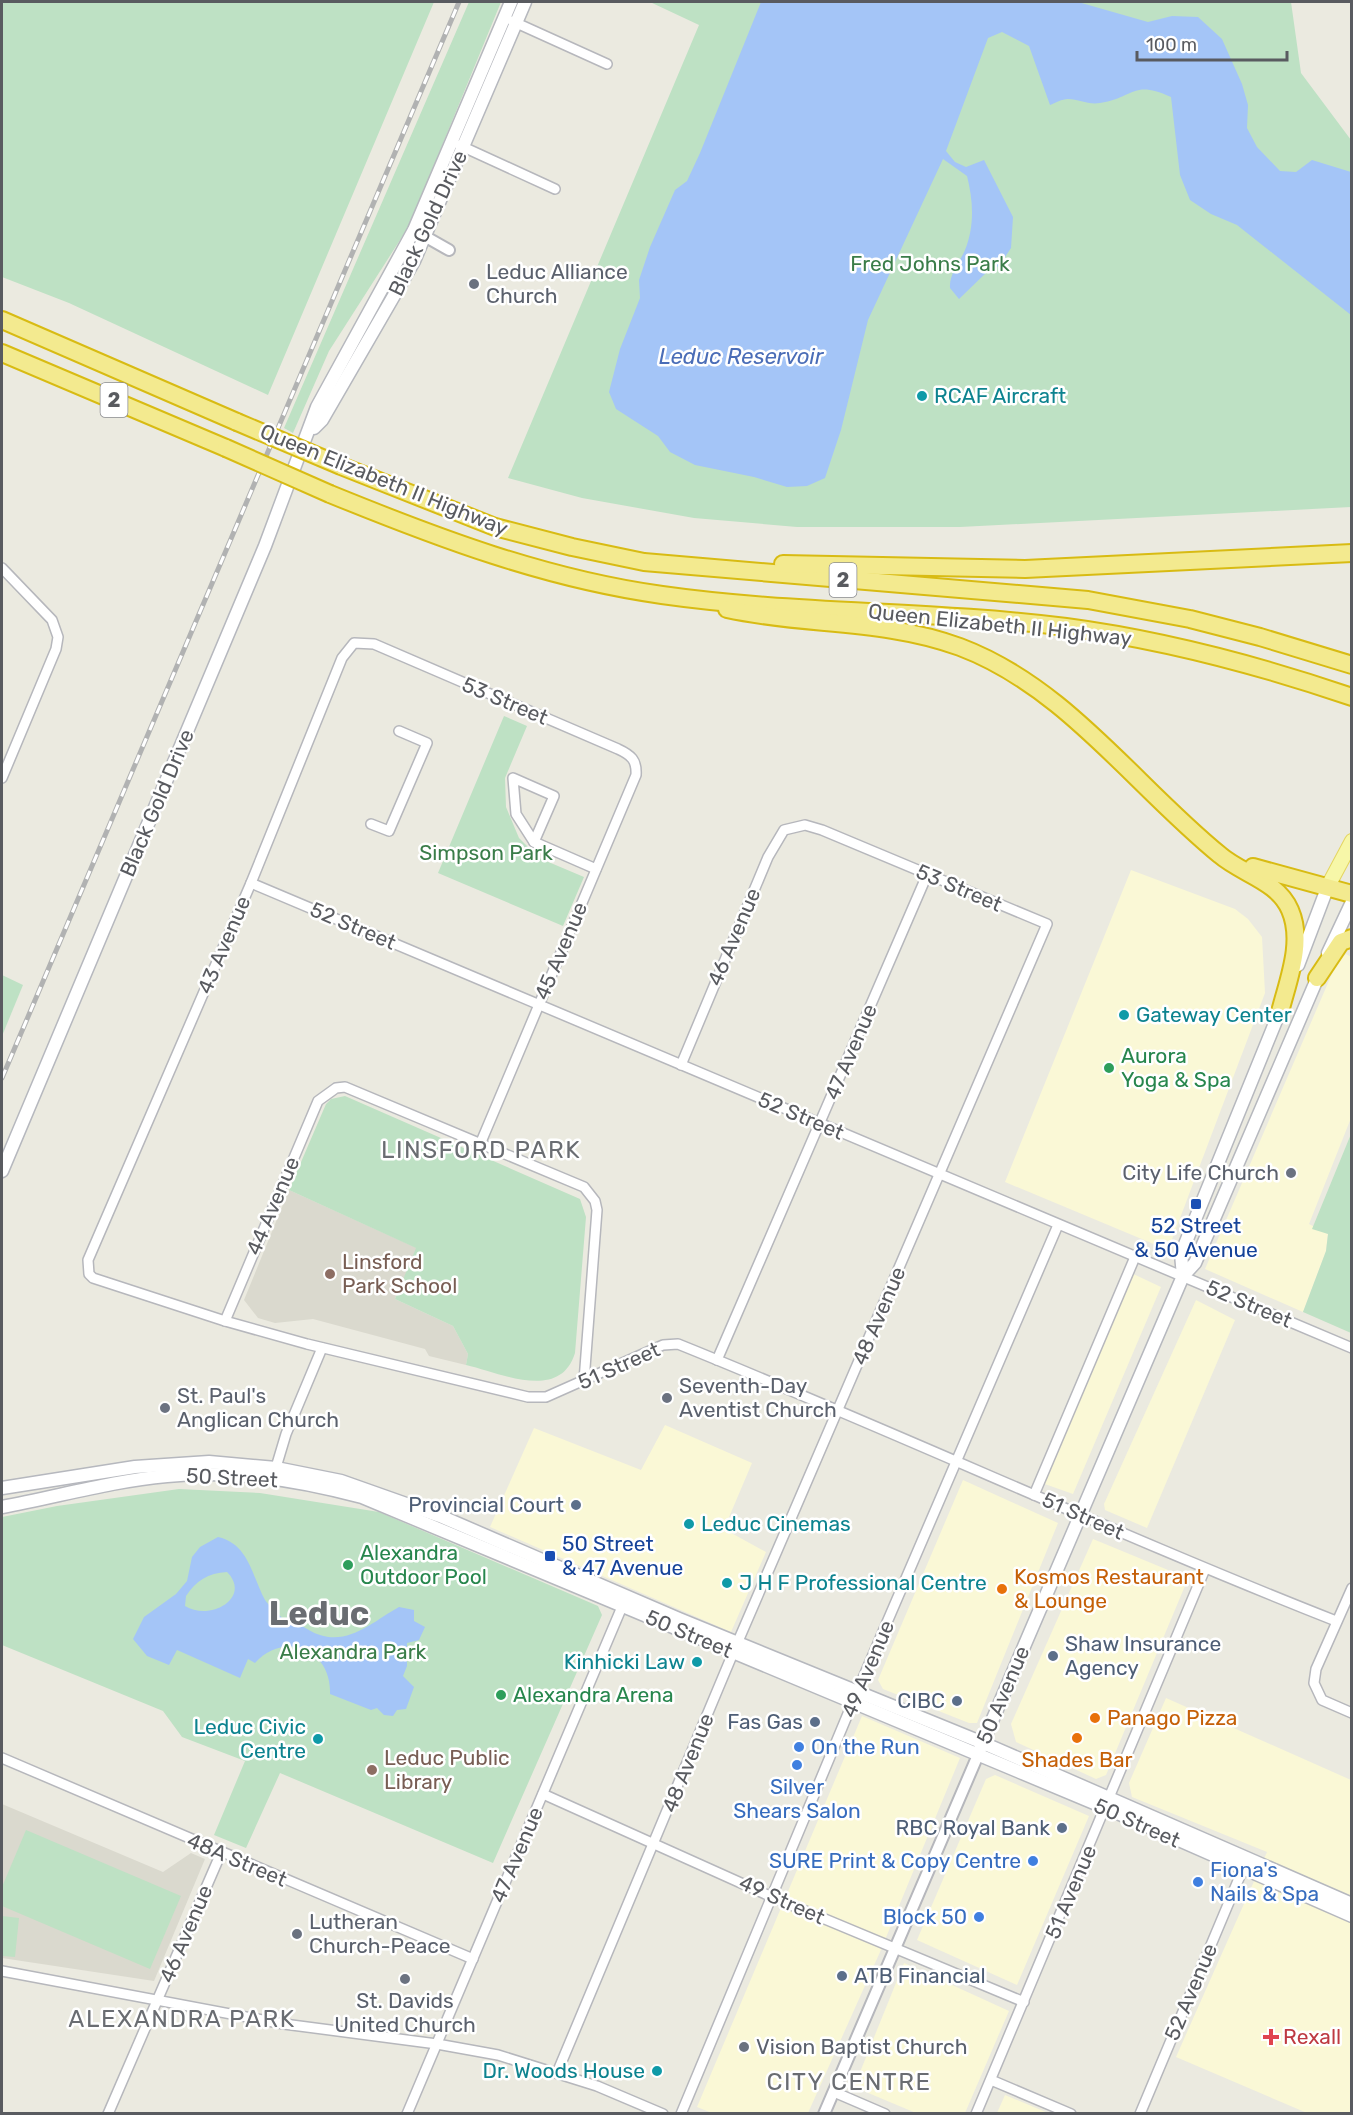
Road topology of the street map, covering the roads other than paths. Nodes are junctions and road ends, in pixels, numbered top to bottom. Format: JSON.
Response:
{"nodes":[{"id":1,"x":511,"y":2,"type":"edge"},
{"id":2,"x":525,"y":2,"type":"edge"},
{"id":3,"x":504,"y":18,"type":"junction"},
{"id":4,"x":517,"y":24,"type":"junction"},
{"id":5,"x":606,"y":64,"type":"dead end"},
{"id":6,"x":451,"y":142,"type":"junction"},
{"id":7,"x":464,"y":147,"type":"junction"},
{"id":8,"x":555,"y":189,"type":"dead end"},
{"id":9,"x":414,"y":230,"type":"junction"},
{"id":10,"x":426,"y":237,"type":"junction"},
{"id":11,"x":448,"y":250,"type":"dead end"},
{"id":12,"x":2,"y":319,"type":"edge"},
{"id":13,"x":2,"y":353,"type":"edge"},
{"id":14,"x":309,"y":434,"type":"junction"},
{"id":15,"x":1352,"y":553,"type":"edge"},
{"id":16,"x":644,"y":562,"type":"junction"},
{"id":17,"x":2,"y":568,"type":"edge"},
{"id":18,"x":661,"y":595,"type":"junction"},
{"id":19,"x":374,"y":644,"type":"joint"},
{"id":20,"x":1352,"y":665,"type":"edge"},
{"id":21,"x":1352,"y":698,"type":"edge"},
{"id":22,"x":399,"y":731,"type":"dead end"},
{"id":23,"x":634,"y":760,"type":"joint"},
{"id":24,"x":2,"y":777,"type":"edge"},
{"id":25,"x":1169,"y":809,"type":"junction"},
{"id":26,"x":371,"y":824,"type":"dead end"},
{"id":27,"x":804,"y":825,"type":"joint"},
{"id":28,"x":1352,"y":841,"type":"edge"},
{"id":29,"x":534,"y":842,"type":"junction"},
{"id":30,"x":596,"y":869,"type":"junction"},
{"id":31,"x":927,"y":875,"type":"junction"},
{"id":32,"x":250,"y":883,"type":"junction"},
{"id":33,"x":1328,"y":886,"type":"junction"},
{"id":34,"x":1352,"y":894,"type":"edge"},
{"id":35,"x":1352,"y":902,"type":"edge"},
{"id":36,"x":1047,"y":924,"type":"joint"},
{"id":37,"x":1352,"y":938,"type":"edge"},
{"id":38,"x":1317,"y":978,"type":"junction"},
{"id":39,"x":538,"y":1006,"type":"junction"},
{"id":40,"x":1280,"y":1012,"type":"junction"},
{"id":41,"x":1265,"y":1046,"type":"junction"},
{"id":42,"x":1284,"y":1055,"type":"junction"},
{"id":43,"x":681,"y":1065,"type":"junction"},
{"id":44,"x":820,"y":1124,"type":"junction"},
{"id":45,"x":482,"y":1142,"type":"junction"},
{"id":46,"x":2,"y":1171,"type":"edge"},
{"id":47,"x":939,"y":1175,"type":"junction"},
{"id":48,"x":1058,"y":1225,"type":"junction"},
{"id":49,"x":1135,"y":1257,"type":"junction"},
{"id":50,"x":88,"y":1267,"type":"joint"},
{"id":51,"x":1183,"y":1276,"type":"junction"},
{"id":52,"x":225,"y":1321,"type":"junction"},
{"id":53,"x":322,"y":1348,"type":"junction"},
{"id":54,"x":1352,"y":1348,"type":"edge"},
{"id":55,"x":717,"y":1360,"type":"junction"},
{"id":56,"x":584,"y":1381,"type":"junction"},
{"id":57,"x":839,"y":1412,"type":"junction"},
{"id":58,"x":959,"y":1462,"type":"junction"},
{"id":59,"x":275,"y":1473,"type":"junction"},
{"id":60,"x":2,"y":1488,"type":"edge"},
{"id":61,"x":1034,"y":1495,"type":"junction"},
{"id":62,"x":2,"y":1507,"type":"edge"},
{"id":63,"x":1079,"y":1514,"type":"junction"},
{"id":64,"x":1205,"y":1569,"type":"junction"},
{"id":65,"x":1352,"y":1588,"type":"edge"},
{"id":66,"x":625,"y":1601,"type":"junction"},
{"id":67,"x":1336,"y":1622,"type":"junction"},
{"id":68,"x":735,"y":1648,"type":"junction"},
{"id":69,"x":855,"y":1698,"type":"junction"},
{"id":70,"x":1352,"y":1713,"type":"edge"},
{"id":71,"x":983,"y":1743,"type":"junction"},
{"id":72,"x":978,"y":1755,"type":"junction"},
{"id":73,"x":2,"y":1758,"type":"edge"},
{"id":74,"x":543,"y":1794,"type":"junction"},
{"id":75,"x":1108,"y":1804,"type":"junction"},
{"id":76,"x":655,"y":1842,"type":"junction"},
{"id":77,"x":221,"y":1853,"type":"junction"},
{"id":78,"x":1245,"y":1864,"type":"junction"},
{"id":79,"x":772,"y":1896,"type":"junction"},
{"id":80,"x":1352,"y":1904,"type":"edge"},
{"id":81,"x":1352,"y":1916,"type":"edge"},
{"id":82,"x":895,"y":1948,"type":"junction"},
{"id":83,"x":473,"y":1959,"type":"junction"},
{"id":84,"x":2,"y":1971,"type":"edge"},
{"id":85,"x":158,"y":1998,"type":"junction"},
{"id":86,"x":1024,"y":2002,"type":"junction"},
{"id":87,"x":437,"y":2044,"type":"junction"},
{"id":88,"x":557,"y":2073,"type":"junction"},
{"id":89,"x":991,"y":2080,"type":"junction"},
{"id":90,"x":834,"y":2091,"type":"junction"},
{"id":91,"x":108,"y":2114,"type":"edge"},
{"id":92,"x":407,"y":2114,"type":"edge"},
{"id":93,"x":663,"y":2114,"type":"edge"},
{"id":94,"x":681,"y":2114,"type":"edge"},
{"id":95,"x":824,"y":2114,"type":"edge"},
{"id":96,"x":885,"y":2114,"type":"edge"},
{"id":97,"x":976,"y":2114,"type":"edge"},
{"id":98,"x":1071,"y":2114,"type":"edge"},
{"id":99,"x":1140,"y":2114,"type":"edge"}],
"edges":[{"from":1,"to":3,"type":"main road","name":"Black Gold Drive"},
{"from":2,"to":4,"type":"main road","name":"Black Gold Drive"},
{"from":3,"to":4,"type":"street"},
{"from":3,"to":6,"type":"main road","name":"Black Gold Drive"},
{"from":4,"to":5,"type":"street"},
{"from":4,"to":7,"type":"main road","name":"Black Gold Drive"},
{"from":6,"to":7,"type":"street"},
{"from":6,"to":9,"type":"main road","name":"Black Gold Drive"},
{"from":7,"to":8,"type":"street"},
{"from":7,"to":10,"type":"main road","name":"Black Gold Drive"},
{"from":9,"to":10,"type":"street"},
{"from":9,"to":14,"type":"main road","name":"Black Gold Drive"},
{"from":10,"to":11,"type":"street"},
{"from":10,"to":14,"type":"main road","name":"Black Gold Drive"},
{"from":12,"to":16,"type":"highway","name":"Queen Elizabeth II Highway","number":"2","bridge":true},
{"from":13,"to":18,"type":"highway","name":"Queen Elizabeth II Highway","number":"2","bridge":true},
{"from":14,"to":46,"type":"main road","name":"Black Gold Drive"},
{"from":15,"to":16,"type":"highway"},
{"from":16,"to":20,"type":"highway","name":"Queen Elizabeth II Highway","number":"2"},
{"from":17,"to":24,"type":"street"},
{"from":18,"to":21,"type":"highway","name":"Queen Elizabeth II Highway","number":"2"},
{"from":18,"to":25,"type":"highway"},
{"from":19,"to":23,"type":"street","name":"53 Street"},
{"from":19,"to":32,"type":"street","name":"43 Avenue"},
{"from":22,"to":26,"type":"street"},
{"from":23,"to":30,"type":"street","name":"45 Avenue"},
{"from":25,"to":33,"type":"highway"},
{"from":25,"to":40,"type":"highway"},
{"from":27,"to":31,"type":"street","name":"53 Street"},
{"from":27,"to":43,"type":"street","name":"46 Avenue"},
{"from":28,"to":33,"type":"main road","name":"50 Avenue"},
{"from":29,"to":29,"type":"street"},
{"from":29,"to":30,"type":"street"},
{"from":30,"to":39,"type":"street","name":"45 Avenue"},
{"from":31,"to":36,"type":"street","name":"53 Street"},
{"from":31,"to":44,"type":"street","name":"47 Avenue"},
{"from":32,"to":39,"type":"street","name":"52 Street"},
{"from":32,"to":50,"type":"street","name":"43 Avenue"},
{"from":33,"to":34,"type":"highway"},
{"from":33,"to":40,"type":"main road","name":"50 Avenue"},
{"from":35,"to":38,"type":"main road","name":"50 Avenue"},
{"from":36,"to":47,"type":"street","name":"48 Avenue"},
{"from":37,"to":38,"type":"highway"},
{"from":38,"to":42,"type":"main road","name":"50 Avenue"},
{"from":39,"to":43,"type":"street","name":"52 Street"},
{"from":39,"to":45,"type":"street","name":"45 Avenue"},
{"from":40,"to":41,"type":"main road","name":"50 Avenue"},
{"from":41,"to":42,"type":"main road"},
{"from":41,"to":51,"type":"main road","name":"50 Avenue"},
{"from":42,"to":51,"type":"main road","name":"50 Avenue"},
{"from":43,"to":44,"type":"street","name":"52 Street"},
{"from":44,"to":47,"type":"street","name":"52 Street"},
{"from":44,"to":55,"type":"street","name":"47 Avenue"},
{"from":45,"to":52,"type":"street","name":"44 Avenue"},
{"from":45,"to":56,"type":"street"},
{"from":47,"to":48,"type":"street","name":"52 Street"},
{"from":47,"to":57,"type":"street","name":"48 Avenue"},
{"from":48,"to":49,"type":"street","name":"52 Street"},
{"from":48,"to":58,"type":"street","name":"49 Avenue"},
{"from":49,"to":51,"type":"street","name":"52 Street"},
{"from":49,"to":61,"type":"street"},
{"from":50,"to":52,"type":"street","name":"51 Street"},
{"from":51,"to":54,"type":"street","name":"52 Street"},
{"from":51,"to":63,"type":"main road","name":"50 Avenue"},
{"from":52,"to":53,"type":"street","name":"51 Street"},
{"from":53,"to":56,"type":"street","name":"51 Street"},
{"from":53,"to":59,"type":"street"},
{"from":55,"to":56,"type":"street","name":"51 Street"},
{"from":55,"to":57,"type":"street","name":"51 Street"},
{"from":57,"to":58,"type":"street","name":"51 Street"},
{"from":57,"to":68,"type":"street","name":"48 Avenue"},
{"from":58,"to":61,"type":"street","name":"51 Street"},
{"from":58,"to":69,"type":"street","name":"49 Avenue"},
{"from":59,"to":60,"type":"main road","name":"50 Street"},
{"from":59,"to":62,"type":"main road","name":"50 Street"},
{"from":59,"to":66,"type":"main road","name":"50 Street"},
{"from":61,"to":63,"type":"street","name":"51 Street"},
{"from":63,"to":64,"type":"street","name":"51 Street"},
{"from":63,"to":71,"type":"main road","name":"50 Avenue"},
{"from":64,"to":67,"type":"street","name":"51 Street"},
{"from":64,"to":75,"type":"street","name":"51 Avenue"},
{"from":65,"to":67,"type":"street"},
{"from":66,"to":68,"type":"main road","name":"50 Street"},
{"from":66,"to":74,"type":"street","name":"47 Avenue"},
{"from":67,"to":70,"type":"street"},
{"from":68,"to":69,"type":"main road","name":"50 Street"},
{"from":68,"to":76,"type":"street","name":"48 Avenue"},
{"from":69,"to":71,"type":"main road","name":"50 Street"},
{"from":69,"to":72,"type":"main road","name":"50 Street"},
{"from":69,"to":79,"type":"street","name":"49 Avenue"},
{"from":71,"to":72,"type":"main road","name":"50 Avenue"},
{"from":71,"to":75,"type":"main road","name":"50 Street"},
{"from":72,"to":75,"type":"main road","name":"50 Street"},
{"from":72,"to":82,"type":"street","name":"50 Avenue"},
{"from":73,"to":77,"type":"street","name":"48A Street"},
{"from":74,"to":76,"type":"street","name":"49 Street"},
{"from":74,"to":83,"type":"street","name":"47 Avenue"},
{"from":75,"to":78,"type":"main road","name":"50 Street"},
{"from":75,"to":86,"type":"street","name":"51 Avenue"},
{"from":76,"to":79,"type":"street","name":"49 Street"},
{"from":76,"to":88,"type":"street","name":"48 Avenue"},
{"from":77,"to":83,"type":"street","name":"48A Street"},
{"from":77,"to":85,"type":"street","name":"46 Avenue"},
{"from":78,"to":80,"type":"main road","name":"50 Street"},
{"from":78,"to":81,"type":"main road","name":"50 Street"},
{"from":78,"to":99,"type":"street","name":"52 Avenue"},
{"from":79,"to":82,"type":"street","name":"49 Street"},
{"from":79,"to":94,"type":"street","name":"49 Avenue"},
{"from":82,"to":86,"type":"street","name":"49 Street"},
{"from":82,"to":90,"type":"street","name":"50 Avenue"},
{"from":83,"to":87,"type":"street","name":"47 Avenue"},
{"from":84,"to":85,"type":"street"},
{"from":85,"to":87,"type":"street"},
{"from":85,"to":91,"type":"street","name":"46 Avenue"},
{"from":86,"to":89,"type":"street","name":"51 Avenue"},
{"from":87,"to":88,"type":"street"},
{"from":87,"to":92,"type":"street","name":"47 Avenue"},
{"from":88,"to":93,"type":"street"},
{"from":89,"to":97,"type":"street","name":"51 Avenue"},
{"from":89,"to":98,"type":"street"},
{"from":90,"to":95,"type":"street","name":"50 Avenue"},
{"from":90,"to":96,"type":"street"}]}
